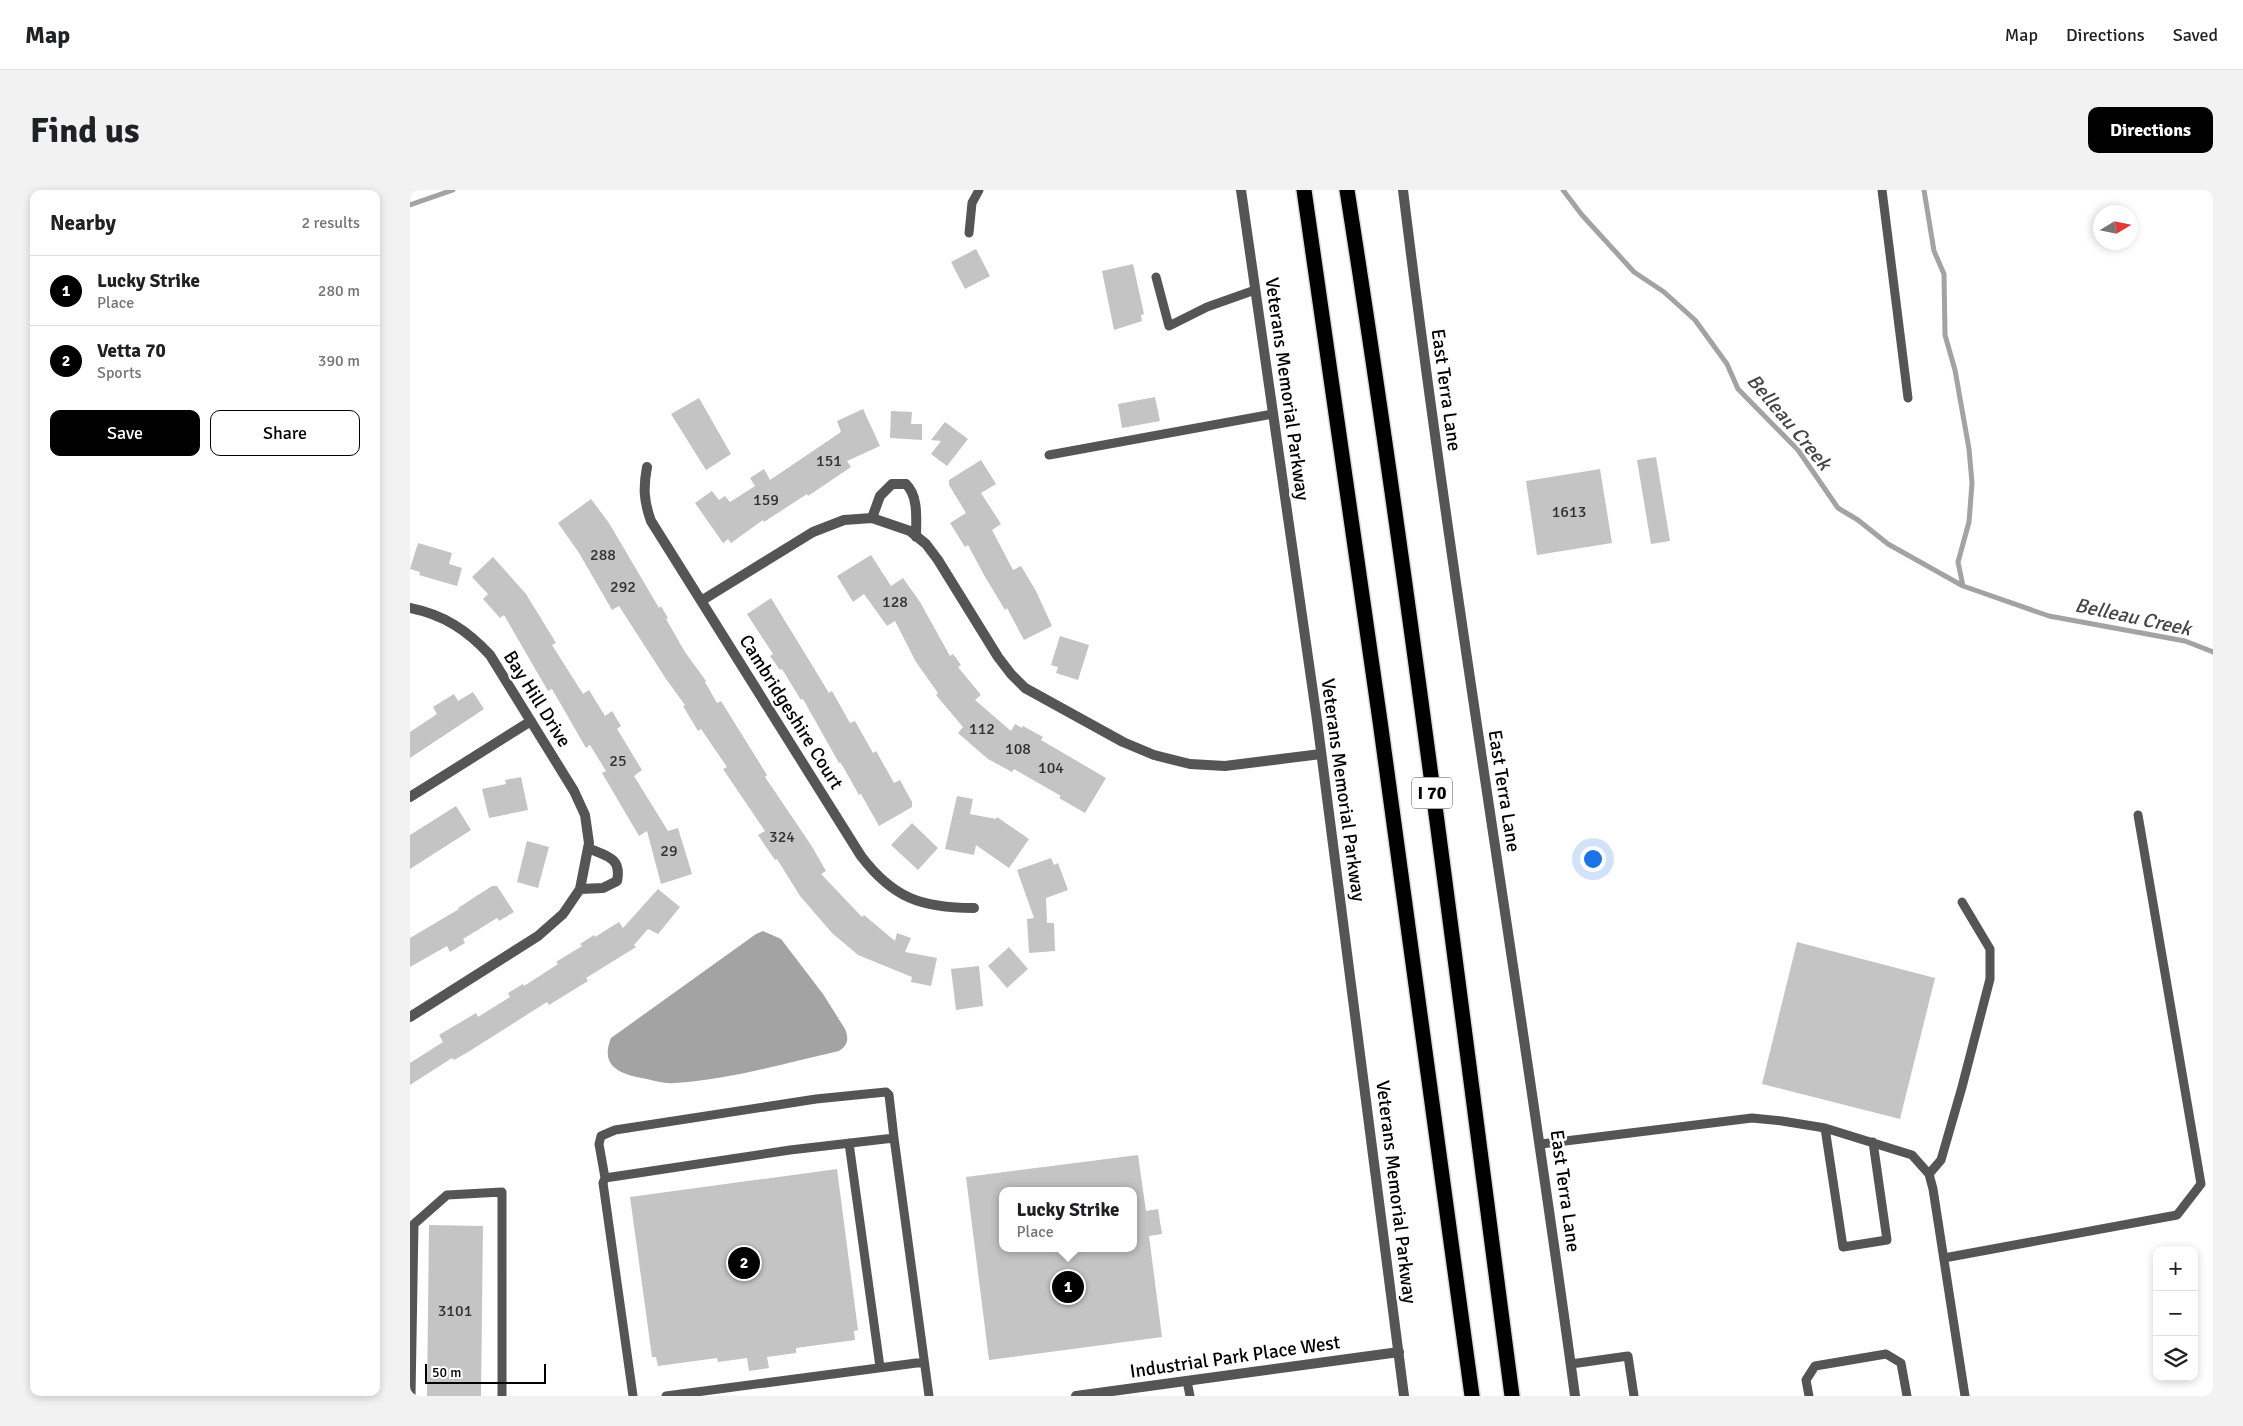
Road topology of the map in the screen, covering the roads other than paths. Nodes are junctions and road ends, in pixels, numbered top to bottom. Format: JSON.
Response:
{"nodes":[{"id":1,"x":979,"y":190,"type":"edge"},
{"id":2,"x":1241,"y":190,"type":"edge"},
{"id":3,"x":1304,"y":190,"type":"edge"},
{"id":4,"x":1346,"y":190,"type":"edge"},
{"id":5,"x":1403,"y":190,"type":"edge"},
{"id":6,"x":1882,"y":190,"type":"edge"},
{"id":7,"x":968,"y":233,"type":"dead end"},
{"id":8,"x":1156,"y":277,"type":"dead end"},
{"id":9,"x":1255,"y":290,"type":"junction"},
{"id":10,"x":1908,"y":398,"type":"dead end"},
{"id":11,"x":1273,"y":414,"type":"junction"},
{"id":12,"x":1050,"y":455,"type":"dead end"},
{"id":13,"x":647,"y":467,"type":"dead end"},
{"id":14,"x":872,"y":518,"type":"junction"},
{"id":15,"x":916,"y":537,"type":"junction"},
{"id":16,"x":701,"y":601,"type":"junction"},
{"id":17,"x":410,"y":608,"type":"edge"},
{"id":18,"x":531,"y":721,"type":"junction"},
{"id":19,"x":1321,"y":754,"type":"junction"},
{"id":20,"x":410,"y":797,"type":"edge"},
{"id":21,"x":2138,"y":815,"type":"dead end"},
{"id":22,"x":588,"y":848,"type":"junction"},
{"id":23,"x":580,"y":889,"type":"junction"},
{"id":24,"x":1962,"y":902,"type":"dead end"},
{"id":25,"x":974,"y":908,"type":"dead end"},
{"id":26,"x":410,"y":1017,"type":"edge"},
{"id":27,"x":1825,"y":1128,"type":"junction"},
{"id":28,"x":894,"y":1138,"type":"junction"},
{"id":29,"x":1873,"y":1142,"type":"junction"},
{"id":30,"x":849,"y":1143,"type":"junction"},
{"id":31,"x":1541,"y":1144,"type":"junction"},
{"id":32,"x":1929,"y":1174,"type":"junction"},
{"id":33,"x":606,"y":1178,"type":"junction"},
{"id":34,"x":1944,"y":1258,"type":"junction"},
{"id":35,"x":1398,"y":1352,"type":"junction"},
{"id":36,"x":924,"y":1362,"type":"junction"},
{"id":37,"x":1571,"y":1364,"type":"junction"},
{"id":38,"x":880,"y":1367,"type":"junction"},
{"id":39,"x":1187,"y":1381,"type":"junction"},
{"id":40,"x":411,"y":1396,"type":"edge"},
{"id":41,"x":502,"y":1396,"type":"edge"},
{"id":42,"x":633,"y":1396,"type":"edge"},
{"id":43,"x":666,"y":1396,"type":"edge"},
{"id":44,"x":929,"y":1396,"type":"edge"},
{"id":45,"x":1076,"y":1396,"type":"edge"},
{"id":46,"x":1190,"y":1396,"type":"edge"},
{"id":47,"x":1404,"y":1396,"type":"edge"},
{"id":48,"x":1472,"y":1396,"type":"edge"},
{"id":49,"x":1512,"y":1396,"type":"edge"},
{"id":50,"x":1575,"y":1396,"type":"edge"},
{"id":51,"x":1634,"y":1396,"type":"edge"},
{"id":52,"x":1809,"y":1396,"type":"edge"},
{"id":53,"x":1906,"y":1396,"type":"edge"},
{"id":54,"x":1965,"y":1396,"type":"edge"}],
"edges":[{"from":1,"to":7,"type":"lane"},
{"from":2,"to":9,"type":"street","name":"Veterans Memorial Parkway"},
{"from":3,"to":48,"type":"highway","number":"I 70"},
{"from":4,"to":49,"type":"highway","number":"I 70"},
{"from":5,"to":31,"type":"street","name":"East Terra Lane"},
{"from":6,"to":10,"type":"lane"},
{"from":8,"to":9,"type":"lane"},
{"from":9,"to":11,"type":"street","name":"Veterans Memorial Parkway"},
{"from":11,"to":12,"type":"lane"},
{"from":11,"to":19,"type":"street","name":"Veterans Memorial Parkway"},
{"from":13,"to":16,"type":"street","name":"Cambridgeshire Court"},
{"from":14,"to":15,"type":"street"},
{"from":14,"to":15,"type":"street"},
{"from":14,"to":16,"type":"street"},
{"from":15,"to":19,"type":"street"},
{"from":16,"to":25,"type":"street","name":"Cambridgeshire Court"},
{"from":17,"to":18,"type":"street","name":"Bay Hill Drive"},
{"from":18,"to":20,"type":"street"},
{"from":18,"to":22,"type":"street","name":"Bay Hill Drive"},
{"from":19,"to":35,"type":"street","name":"Veterans Memorial Parkway"},
{"from":21,"to":34,"type":"lane"},
{"from":22,"to":23,"type":"street","name":"Bay Hill Drive"},
{"from":22,"to":23,"type":"street"},
{"from":23,"to":26,"type":"street","name":"Bay Hill Drive"},
{"from":24,"to":32,"type":"lane"},
{"from":27,"to":29,"type":"lane"},
{"from":27,"to":29,"type":"lane"},
{"from":27,"to":31,"type":"lane"},
{"from":28,"to":30,"type":"lane"},
{"from":28,"to":33,"type":"lane"},
{"from":28,"to":36,"type":"lane"},
{"from":29,"to":32,"type":"lane"},
{"from":30,"to":33,"type":"lane"},
{"from":30,"to":38,"type":"lane"},
{"from":31,"to":37,"type":"street","name":"East Terra Lane"},
{"from":32,"to":34,"type":"lane"},
{"from":33,"to":42,"type":"lane"},
{"from":34,"to":54,"type":"lane"},
{"from":35,"to":39,"type":"street","name":"Industrial Park Place West"},
{"from":35,"to":47,"type":"street","name":"Veterans Memorial Parkway"},
{"from":36,"to":38,"type":"lane"},
{"from":36,"to":44,"type":"lane"},
{"from":37,"to":50,"type":"street","name":"East Terra Lane"},
{"from":37,"to":51,"type":"lane"},
{"from":38,"to":43,"type":"lane"},
{"from":39,"to":45,"type":"street","name":"Industrial Park Place West"},
{"from":39,"to":46,"type":"lane"},
{"from":40,"to":41,"type":"lane"},
{"from":52,"to":53,"type":"lane"}]}
